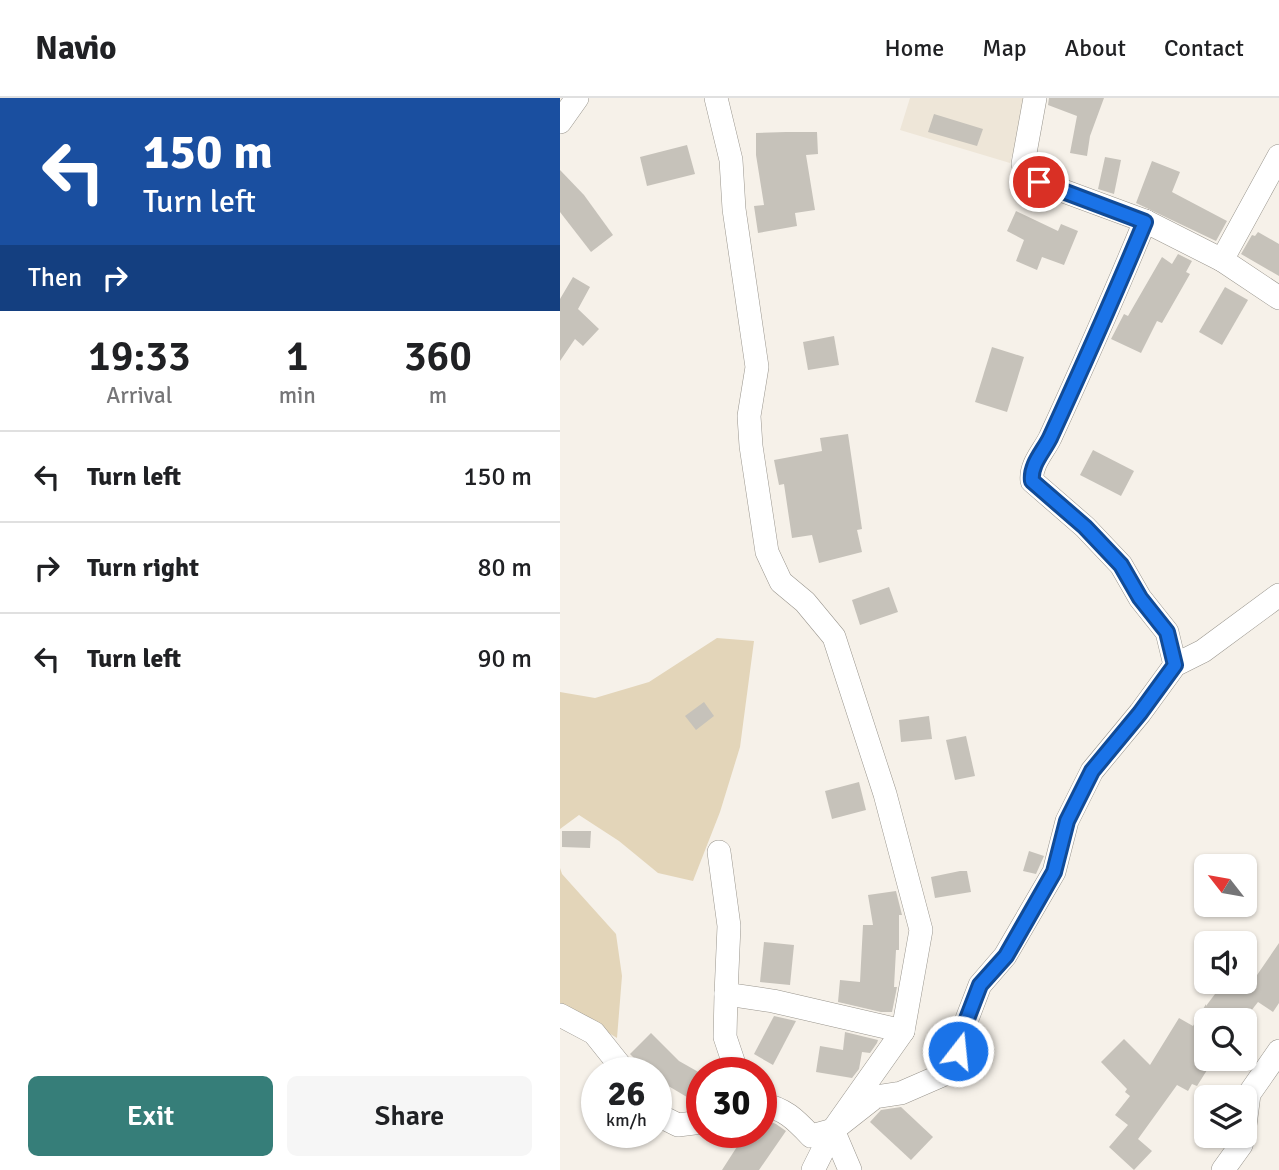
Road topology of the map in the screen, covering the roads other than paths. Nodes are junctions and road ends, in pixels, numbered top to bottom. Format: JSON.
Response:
{"nodes":[{"id":1,"x":577,"y":98,"type":"edge"},
{"id":2,"x":716,"y":98,"type":"edge"},
{"id":3,"x":1035,"y":98,"type":"edge"},
{"id":4,"x":560,"y":122,"type":"edge"},
{"id":5,"x":1279,"y":156,"type":"edge"},
{"id":6,"x":1145,"y":222,"type":"junction"},
{"id":7,"x":1222,"y":260,"type":"junction"},
{"id":8,"x":1279,"y":298,"type":"edge"},
{"id":9,"x":1279,"y":595,"type":"edge"},
{"id":10,"x":1175,"y":665,"type":"junction"},
{"id":11,"x":719,"y":852,"type":"dead end"},
{"id":12,"x":726,"y":994,"type":"junction"},
{"id":13,"x":560,"y":1015,"type":"edge"},
{"id":14,"x":903,"y":1031,"type":"junction"},
{"id":15,"x":1279,"y":1051,"type":"edge"},
{"id":16,"x":613,"y":1057,"type":"edge"},
{"id":17,"x":732,"y":1057,"type":"edge"},
{"id":18,"x":1255,"y":1085,"type":"edge"},
{"id":19,"x":777,"y":1107,"type":"edge"},
{"id":20,"x":833,"y":1130,"type":"junction"},
{"id":21,"x":1239,"y":1148,"type":"edge"},
{"id":22,"x":813,"y":1170,"type":"edge"},
{"id":23,"x":850,"y":1170,"type":"edge"},
{"id":24,"x":1223,"y":1170,"type":"edge"}],
"edges":[{"from":1,"to":4,"type":"street"},
{"from":2,"to":14,"type":"street"},
{"from":3,"to":6,"type":"street"},
{"from":5,"to":7,"type":"street"},
{"from":6,"to":7,"type":"street"},
{"from":6,"to":10,"type":"street"},
{"from":7,"to":8,"type":"street"},
{"from":9,"to":10,"type":"street"},
{"from":10,"to":20,"type":"street"},
{"from":11,"to":12,"type":"street"},
{"from":12,"to":14,"type":"street"},
{"from":12,"to":17,"type":"street"},
{"from":13,"to":16,"type":"street"},
{"from":14,"to":20,"type":"street"},
{"from":15,"to":18,"type":"street"},
{"from":19,"to":20,"type":"street"},
{"from":20,"to":22,"type":"street"},
{"from":20,"to":23,"type":"street"},
{"from":21,"to":24,"type":"street"}]}
